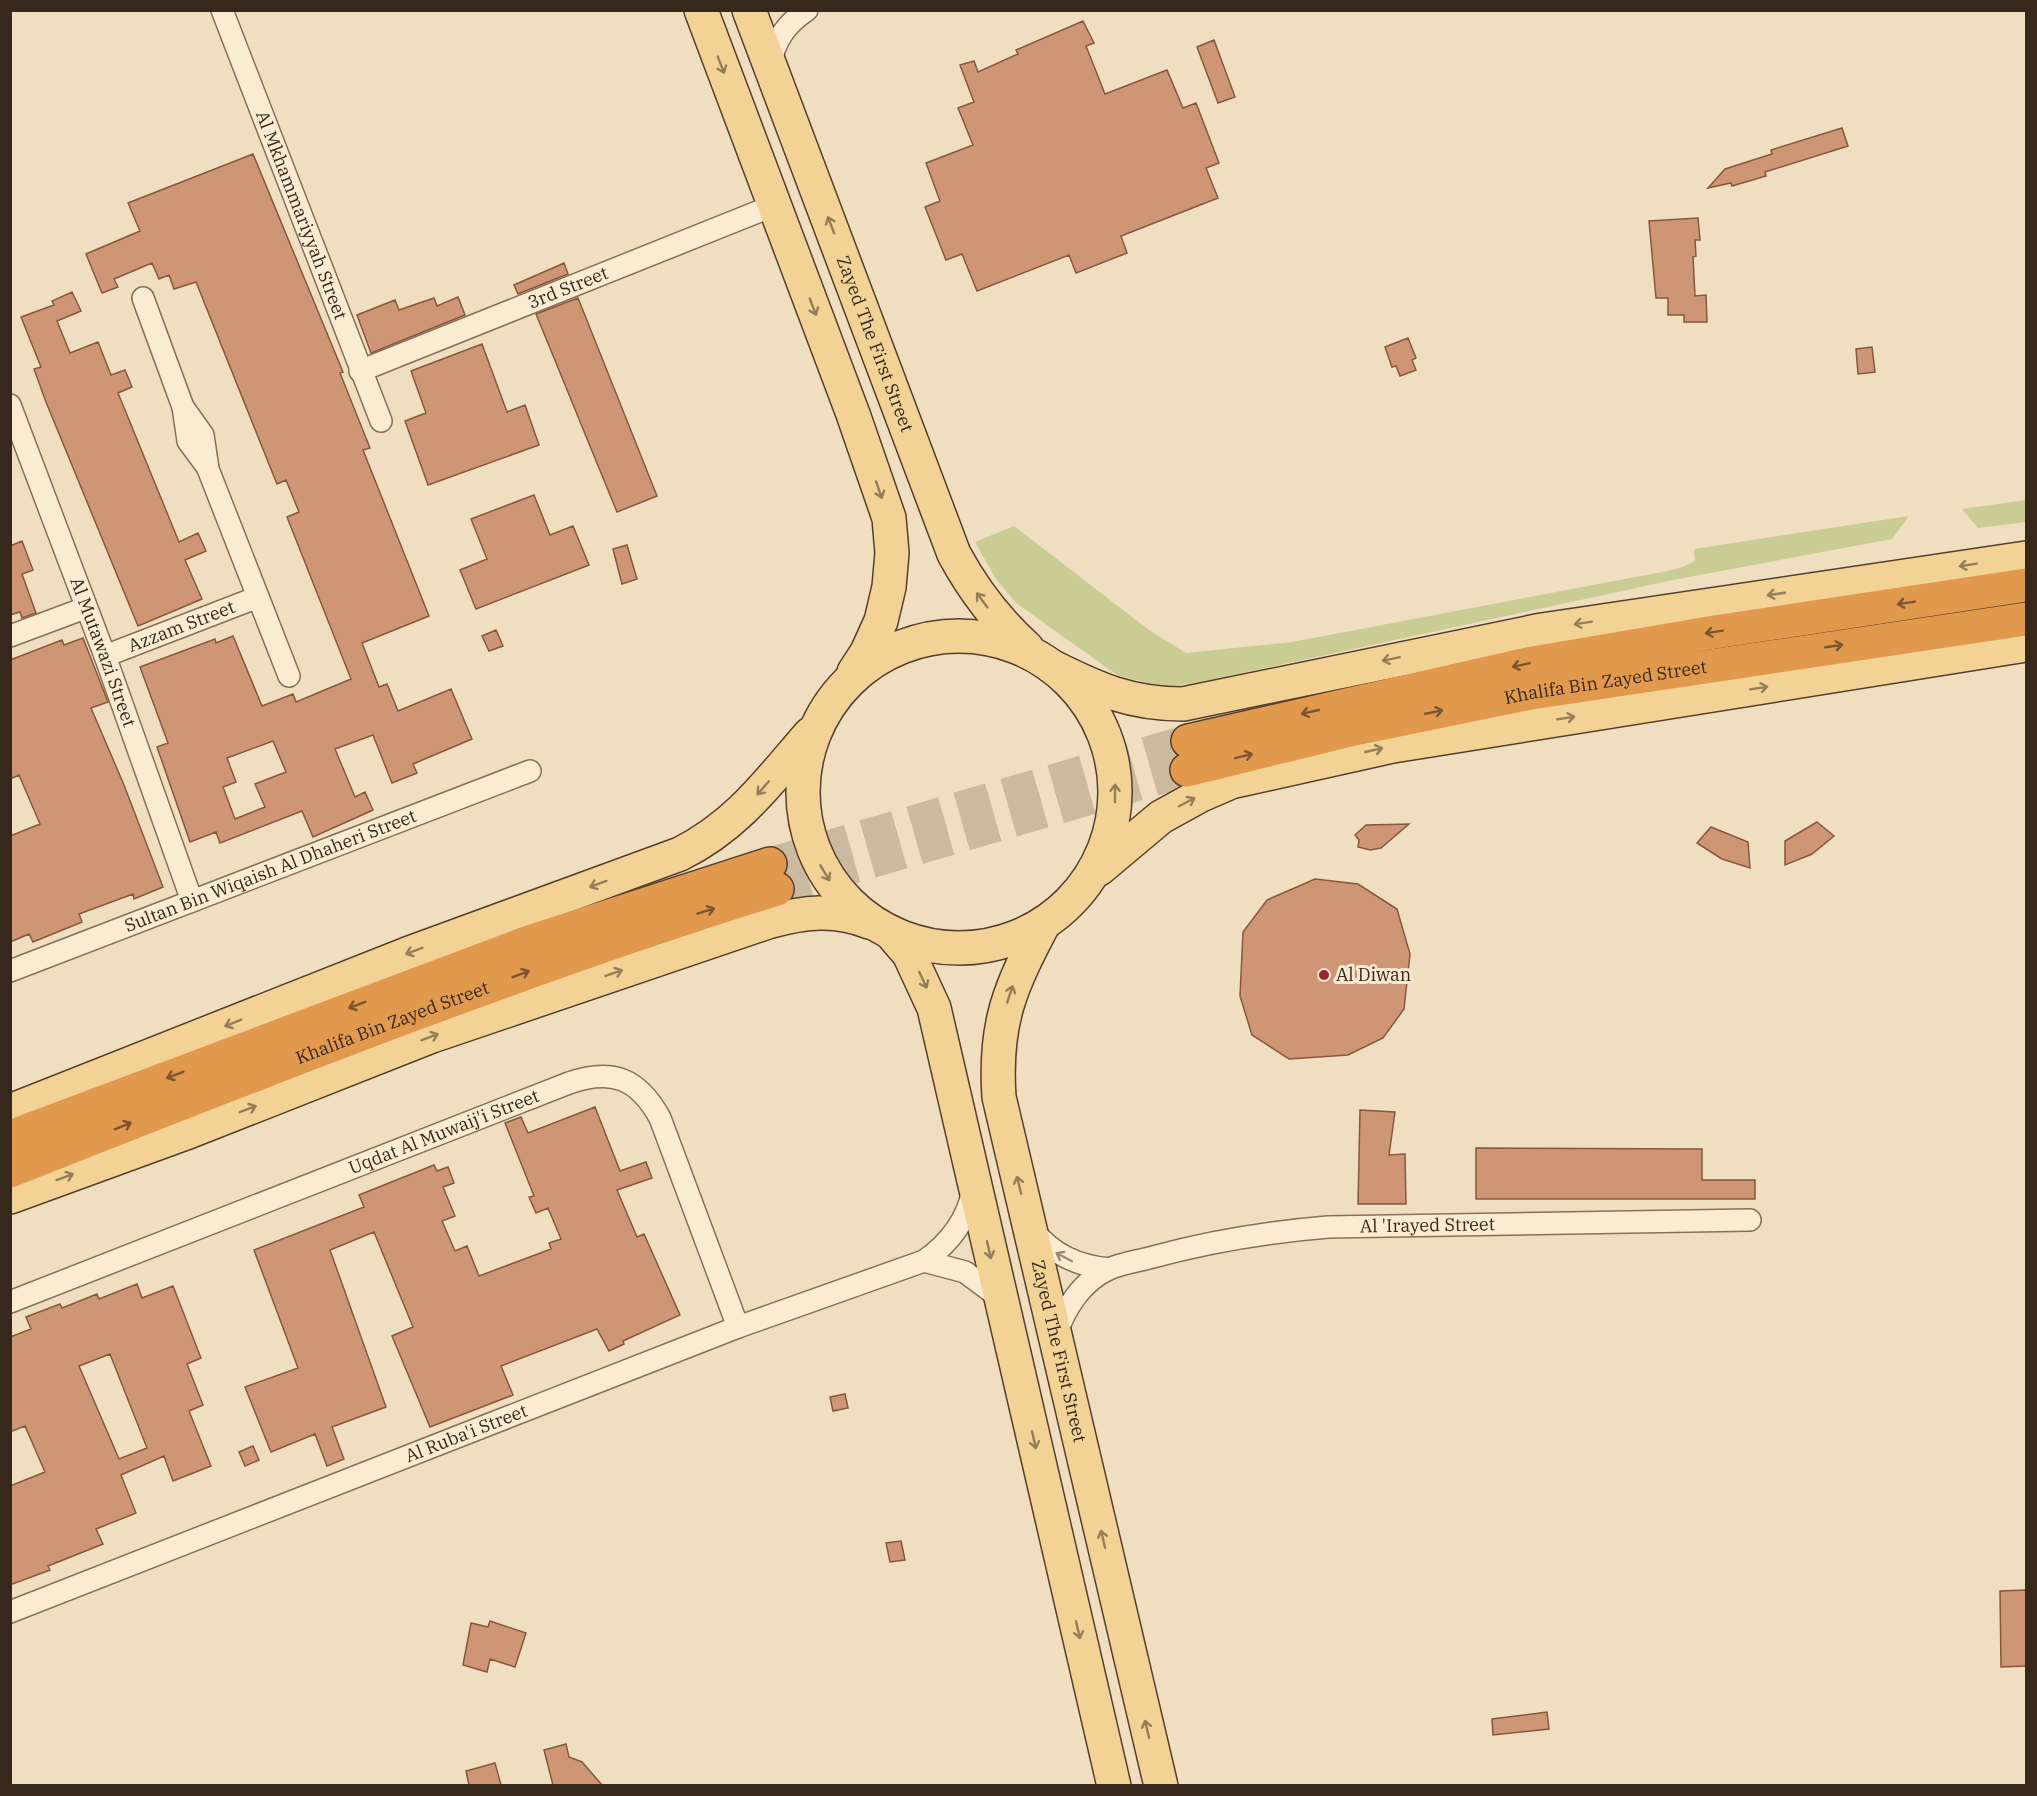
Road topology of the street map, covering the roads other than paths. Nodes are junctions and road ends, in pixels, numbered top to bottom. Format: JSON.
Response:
{"nodes":[{"id":1,"x":222,"y":10,"type":"edge"},
{"id":2,"x":701,"y":10,"type":"edge"},
{"id":3,"x":749,"y":10,"type":"edge"},
{"id":4,"x":807,"y":10,"type":"edge"},
{"id":5,"x":770,"y":65,"type":"junction"},
{"id":6,"x":775,"y":205,"type":"junction"},
{"id":7,"x":143,"y":298,"type":"dead end"},
{"id":8,"x":360,"y":371,"type":"junction"},
{"id":9,"x":10,"y":405,"type":"edge"},
{"id":10,"x":381,"y":421,"type":"dead end"},
{"id":11,"x":2026,"y":558,"type":"edge"},
{"id":12,"x":2026,"y":585,"type":"edge"},
{"id":13,"x":258,"y":597,"type":"junction"},
{"id":14,"x":85,"y":608,"type":"junction"},
{"id":15,"x":2026,"y":619,"type":"edge"},
{"id":16,"x":10,"y":636,"type":"edge"},
{"id":17,"x":2026,"y":645,"type":"edge"},
{"id":18,"x":105,"y":656,"type":"junction"},
{"id":19,"x":1044,"y":662,"type":"junction"},
{"id":20,"x":289,"y":676,"type":"dead end"},
{"id":21,"x":849,"y":681,"type":"junction"},
{"id":22,"x":815,"y":728,"type":"junction"},
{"id":23,"x":530,"y":771,"type":"dead end"},
{"id":24,"x":1091,"y":876,"type":"junction"},
{"id":25,"x":192,"y":901,"type":"junction"},
{"id":26,"x":1044,"y":923,"type":"junction"},
{"id":27,"x":883,"y":928,"type":"junction"},
{"id":28,"x":10,"y":971,"type":"edge"},
{"id":29,"x":10,"y":1111,"type":"edge"},
{"id":30,"x":10,"y":1137,"type":"edge"},
{"id":31,"x":10,"y":1171,"type":"edge"},
{"id":32,"x":974,"y":1186,"type":"junction"},
{"id":33,"x":10,"y":1197,"type":"edge"},
{"id":34,"x":1750,"y":1220,"type":"dead end"},
{"id":35,"x":1030,"y":1226,"type":"junction"},
{"id":36,"x":924,"y":1260,"type":"junction"},
{"id":37,"x":1109,"y":1269,"type":"junction"},
{"id":38,"x":1000,"y":1298,"type":"junction"},
{"id":39,"x":10,"y":1302,"type":"edge"},
{"id":40,"x":738,"y":1327,"type":"junction"},
{"id":41,"x":1056,"y":1335,"type":"junction"},
{"id":42,"x":10,"y":1612,"type":"edge"},
{"id":43,"x":1114,"y":1785,"type":"edge"},
{"id":44,"x":1161,"y":1785,"type":"edge"}],
"edges":[{"from":1,"to":8,"type":"street","name":"Al Mkhammariyyah Street"},
{"from":2,"to":6,"type":"main road","one_way":true},
{"from":3,"to":5,"type":"main road","name":"Zayed The First Street"},
{"from":4,"to":5,"type":"street"},
{"from":19,"to":5,"type":"main road","name":"Zayed The First Street","one_way":true},
{"from":6,"to":8,"type":"street","name":"3rd Street"},
{"from":6,"to":21,"type":"main road","one_way":true},
{"from":7,"to":13,"type":"street","name":"Azzam Street"},
{"from":8,"to":10,"type":"street","name":"Al Mkhammariyyah Street"},
{"from":9,"to":14,"type":"street","name":"Al Mutawazi Street"},
{"from":11,"to":19,"type":"main road","one_way":true},
{"from":12,"to":15,"type":"highway","name":"Khalifa Bin Zayed Street","one_way":true},
{"from":13,"to":18,"type":"street","name":"Azzam Street"},
{"from":13,"to":20,"type":"street","name":"Azzam Street"},
{"from":14,"to":16,"type":"street"},
{"from":14,"to":18,"type":"street","name":"Al Mutawazi Street"},
{"from":24,"to":17,"type":"main road","one_way":true},
{"from":18,"to":25,"type":"street","name":"Al Mutawazi Street"},
{"from":19,"to":21,"type":"main road"},
{"from":24,"to":19,"type":"main road","name":"Zayed The First Street","one_way":true},
{"from":21,"to":22,"type":"main road"},
{"from":22,"to":27,"type":"main road","one_way":true},
{"from":22,"to":29,"type":"main road","one_way":true},
{"from":23,"to":25,"type":"street","name":"Sultan Bin Wiqaish Al Dhaheri Street"},
{"from":24,"to":26,"type":"main road"},
{"from":25,"to":28,"type":"street","name":"Sultan Bin Wiqaish Al Dhaheri Street"},
{"from":26,"to":27,"type":"main road"},
{"from":35,"to":26,"type":"main road","name":"Zayed The First Street","one_way":true},
{"from":27,"to":32,"type":"main road","one_way":true},
{"from":33,"to":27,"type":"main road","one_way":true},
{"from":31,"to":30,"type":"highway","name":"Khalifa Bin Zayed Street","one_way":true},
{"from":32,"to":36,"type":"street","name":"Al Ruba'i Street"},
{"from":32,"to":38,"type":"main road","one_way":true},
{"from":34,"to":37,"type":"street","name":"Al 'Irayed Street"},
{"from":37,"to":35,"type":"street","name":"Al 'Irayed Street","one_way":true},
{"from":35,"to":41,"type":"main road","name":"Zayed The First Street"},
{"from":36,"to":38,"type":"street"},
{"from":36,"to":40,"type":"street","name":"Al Ruba'i Street"},
{"from":37,"to":41,"type":"street","name":"Al 'Irayed Street"},
{"from":38,"to":43,"type":"main road","one_way":true},
{"from":39,"to":40,"type":"street","name":"Uqdat Al Muwaij'i Street"},
{"from":40,"to":42,"type":"street","name":"Al Ruba'i Street"},
{"from":44,"to":41,"type":"main road","name":"Zayed The First Street","one_way":true}]}
